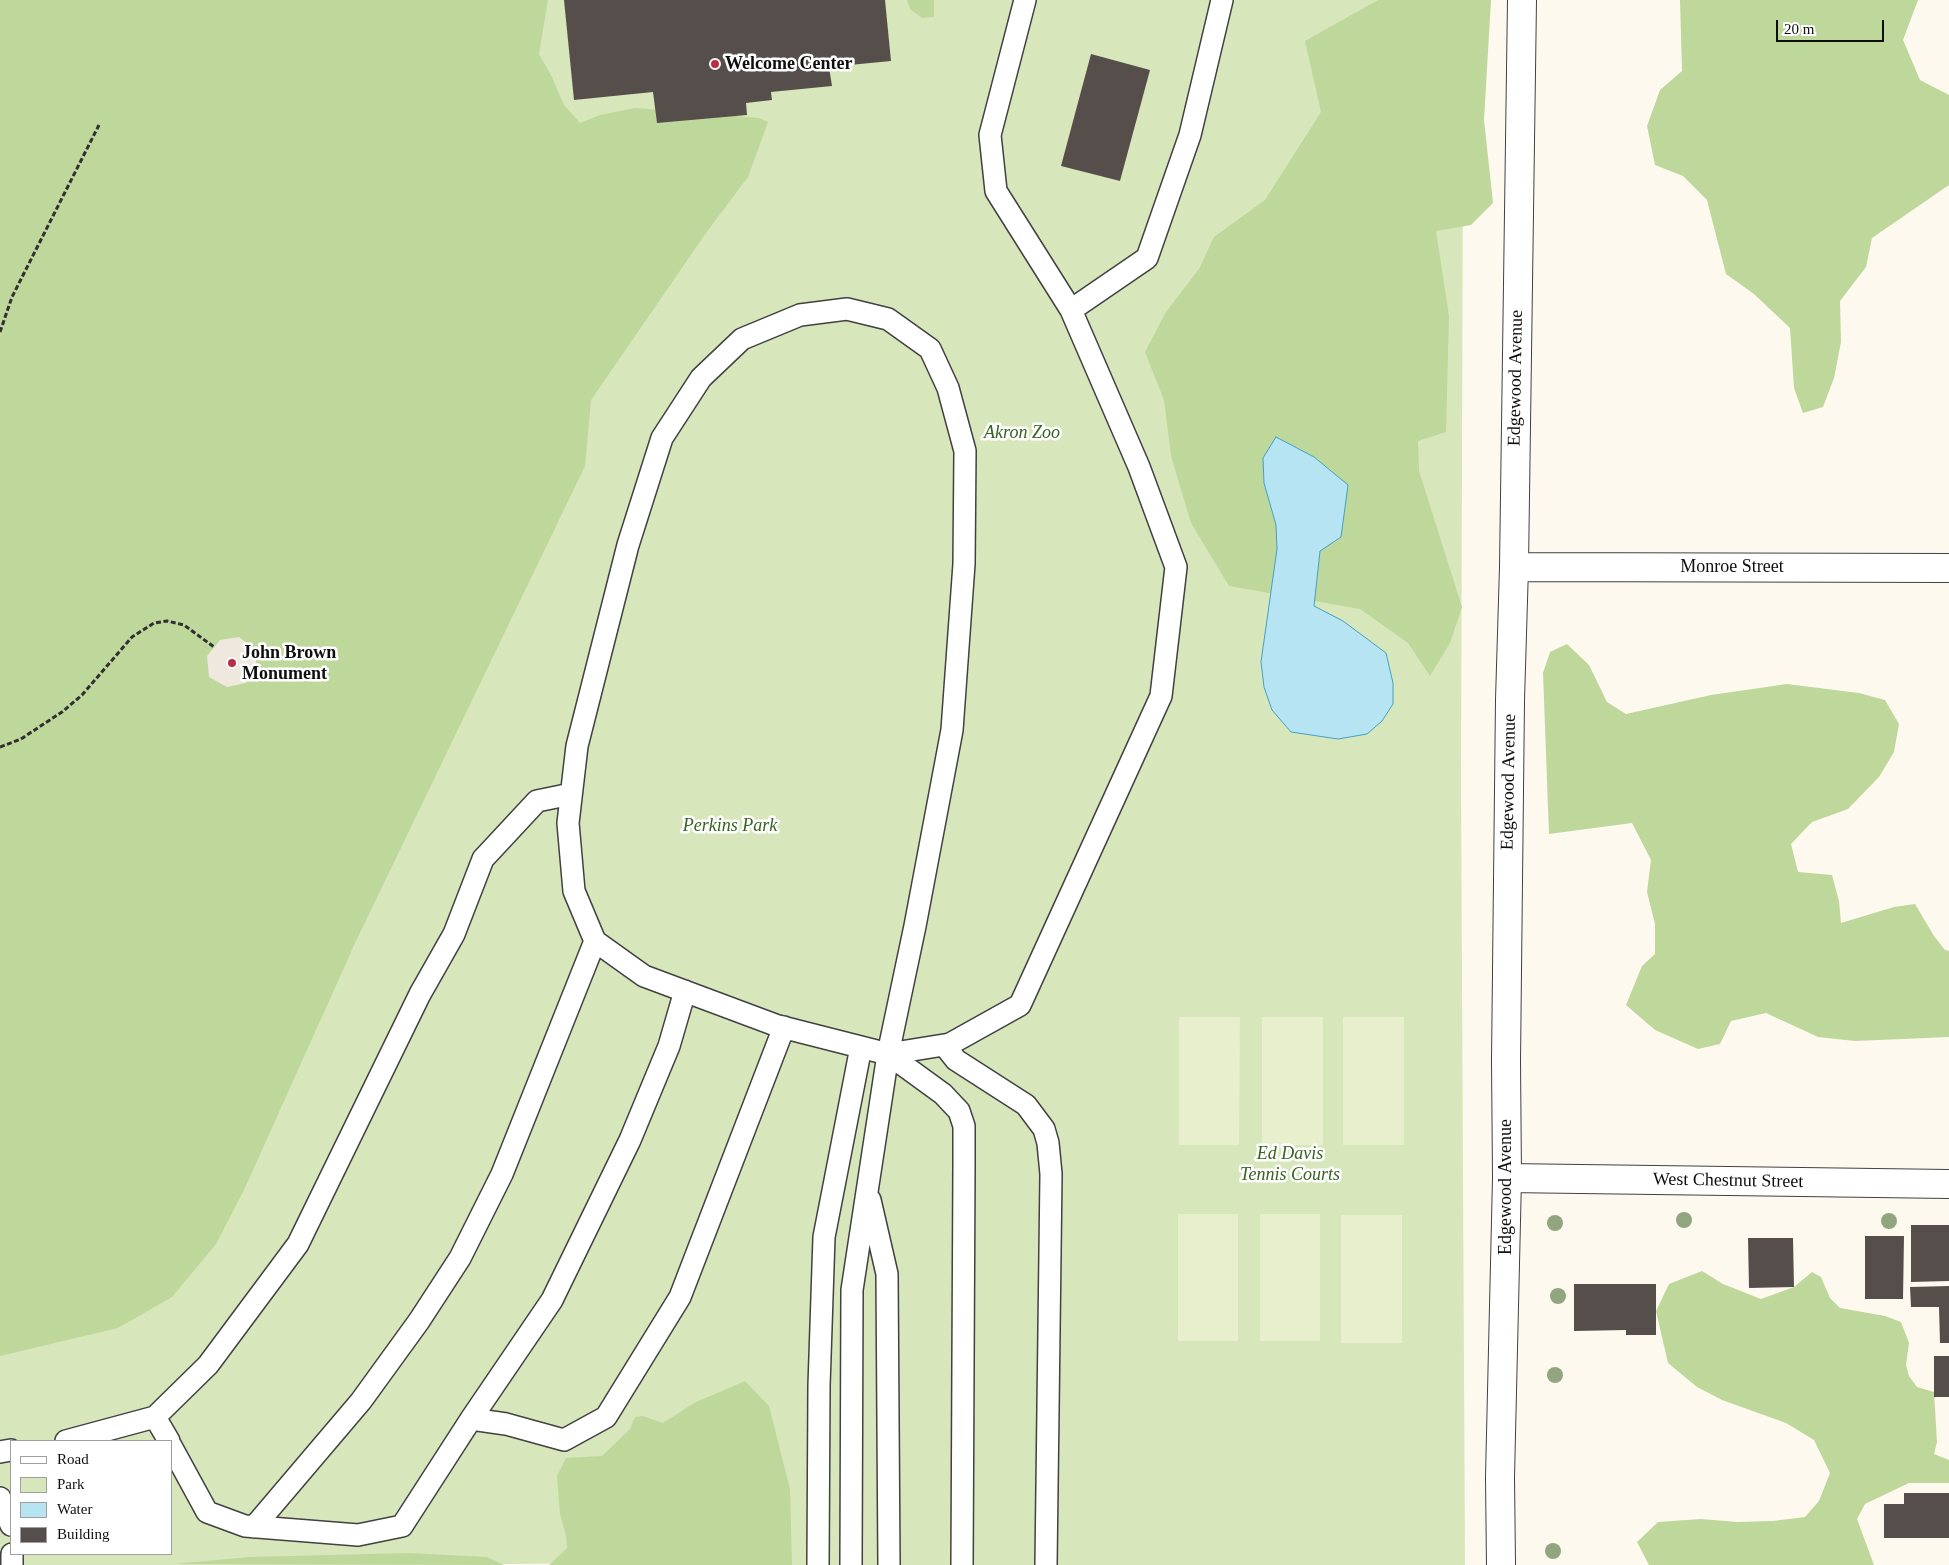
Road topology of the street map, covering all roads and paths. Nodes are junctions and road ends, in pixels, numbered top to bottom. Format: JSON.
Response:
{"nodes":[{"id":1,"x":1025,"y":0,"type":"edge"},
{"id":2,"x":1222,"y":0,"type":"edge"},
{"id":3,"x":1522,"y":0,"type":"edge"},
{"id":4,"x":99,"y":126,"type":"dead end"},
{"id":5,"x":1072,"y":310,"type":"junction"},
{"id":6,"x":0,"y":332,"type":"edge"},
{"id":7,"x":1514,"y":567,"type":"junction"},
{"id":8,"x":1949,"y":568,"type":"edge"},
{"id":9,"x":214,"y":648,"type":"dead end"},
{"id":10,"x":0,"y":747,"type":"edge"},
{"id":11,"x":571,"y":794,"type":"junction"},
{"id":12,"x":596,"y":941,"type":"junction"},
{"id":13,"x":684,"y":991,"type":"junction"},
{"id":14,"x":784,"y":1027,"type":"junction"},
{"id":15,"x":944,"y":1045,"type":"junction"},
{"id":16,"x":861,"y":1047,"type":"junction"},
{"id":17,"x":888,"y":1054,"type":"junction"},
{"id":18,"x":1507,"y":1178,"type":"junction"},
{"id":19,"x":1949,"y":1184,"type":"edge"},
{"id":20,"x":867,"y":1188,"type":"junction"},
{"id":21,"x":155,"y":1417,"type":"junction"},
{"id":22,"x":471,"y":1419,"type":"junction"},
{"id":23,"x":70,"y":1440,"type":"edge"},
{"id":24,"x":168,"y":1440,"type":"edge"},
{"id":25,"x":172,"y":1448,"type":"edge"},
{"id":26,"x":0,"y":1498,"type":"edge"},
{"id":27,"x":10,"y":1523,"type":"edge"},
{"id":28,"x":254,"y":1528,"type":"junction"},
{"id":29,"x":818,"y":1565,"type":"edge"},
{"id":30,"x":851,"y":1565,"type":"edge"},
{"id":31,"x":889,"y":1565,"type":"edge"},
{"id":32,"x":962,"y":1565,"type":"edge"},
{"id":33,"x":1046,"y":1565,"type":"edge"},
{"id":34,"x":1501,"y":1565,"type":"edge"}],
"edges":[{"from":1,"to":5,"type":"lane"},
{"from":2,"to":5,"type":"lane"},
{"from":3,"to":7,"type":"street","name":"Edgewood Avenue"},
{"from":4,"to":6,"type":"path"},
{"from":5,"to":15,"type":"lane"},
{"from":7,"to":8,"type":"street","name":"Monroe Street"},
{"from":7,"to":18,"type":"street","name":"Edgewood Avenue"},
{"from":9,"to":10,"type":"path"},
{"from":11,"to":12,"type":"lane"},
{"from":11,"to":17,"type":"lane"},
{"from":11,"to":21,"type":"lane"},
{"from":12,"to":13,"type":"lane"},
{"from":12,"to":28,"type":"lane"},
{"from":13,"to":14,"type":"lane"},
{"from":13,"to":22,"type":"lane"},
{"from":14,"to":16,"type":"lane"},
{"from":14,"to":22,"type":"lane"},
{"from":15,"to":17,"type":"lane"},
{"from":15,"to":33,"type":"lane"},
{"from":16,"to":17,"type":"lane"},
{"from":16,"to":29,"type":"lane"},
{"from":17,"to":20,"type":"lane"},
{"from":17,"to":32,"type":"lane"},
{"from":18,"to":19,"type":"street","name":"West Chestnut Street"},
{"from":18,"to":34,"type":"street","name":"Edgewood Avenue"},
{"from":20,"to":30,"type":"lane"},
{"from":20,"to":31,"type":"lane"},
{"from":21,"to":23,"type":"lane"},
{"from":21,"to":24,"type":"lane"},
{"from":22,"to":28,"type":"lane"},
{"from":25,"to":28,"type":"lane"},
{"from":26,"to":27,"type":"lane"}]}
